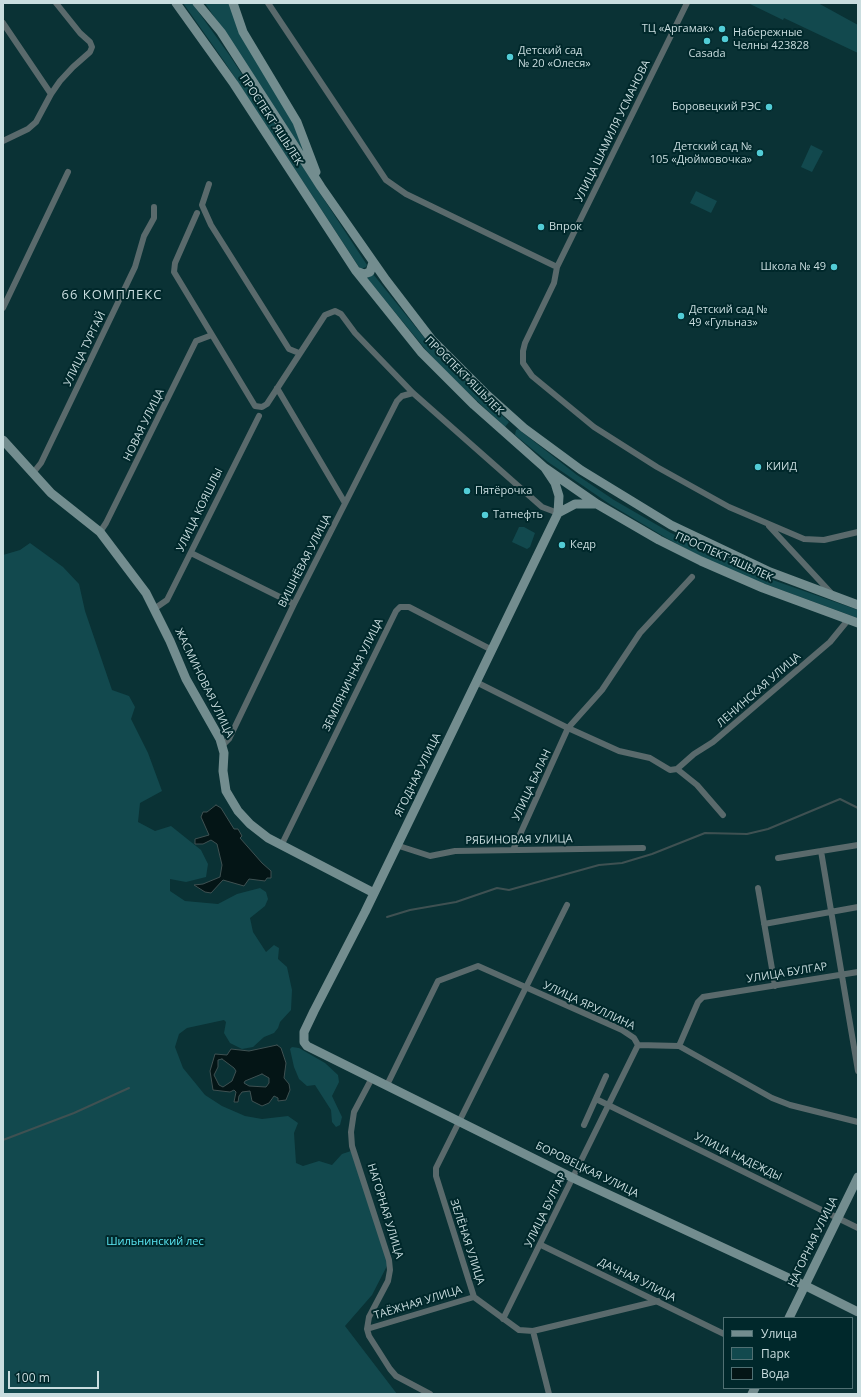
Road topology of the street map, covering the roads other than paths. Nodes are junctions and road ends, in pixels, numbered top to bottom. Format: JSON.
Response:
{"nodes":[{"id":1,"x":56,"y":3,"type":"edge"},
{"id":2,"x":176,"y":3,"type":"edge"},
{"id":3,"x":197,"y":3,"type":"edge"},
{"id":4,"x":233,"y":3,"type":"edge"},
{"id":5,"x":268,"y":3,"type":"edge"},
{"id":6,"x":687,"y":3,"type":"edge"},
{"id":7,"x":3,"y":23,"type":"edge"},
{"id":8,"x":51,"y":94,"type":"junction"},
{"id":9,"x":3,"y":141,"type":"edge"},
{"id":10,"x":68,"y":172,"type":"dead end"},
{"id":11,"x":209,"y":184,"type":"dead end"},
{"id":12,"x":321,"y":187,"type":"junction"},
{"id":13,"x":154,"y":207,"type":"dead end"},
{"id":14,"x":197,"y":213,"type":"dead end"},
{"id":15,"x":373,"y":262,"type":"junction"},
{"id":16,"x":556,"y":266,"type":"junction"},
{"id":17,"x":356,"y":271,"type":"junction"},
{"id":18,"x":3,"y":308,"type":"edge"},
{"id":19,"x":212,"y":335,"type":"junction"},
{"id":20,"x":299,"y":353,"type":"junction"},
{"id":21,"x":277,"y":388,"type":"junction"},
{"id":22,"x":413,"y":393,"type":"junction"},
{"id":23,"x":258,"y":416,"type":"dead end"},
{"id":24,"x":524,"y":428,"type":"junction"},
{"id":25,"x":512,"y":439,"type":"junction"},
{"id":26,"x":3,"y":440,"type":"edge"},
{"id":27,"x":545,"y":468,"type":"junction"},
{"id":28,"x":33,"y":474,"type":"junction"},
{"id":29,"x":345,"y":503,"type":"junction"},
{"id":30,"x":597,"y":504,"type":"junction"},
{"id":31,"x":558,"y":513,"type":"junction"},
{"id":32,"x":768,"y":525,"type":"junction"},
{"id":33,"x":100,"y":532,"type":"junction"},
{"id":34,"x":858,"y":532,"type":"edge"},
{"id":35,"x":190,"y":553,"type":"junction"},
{"id":36,"x":692,"y":577,"type":"dead end"},
{"id":37,"x":834,"y":596,"type":"junction"},
{"id":38,"x":294,"y":604,"type":"junction"},
{"id":39,"x":858,"y":605,"type":"edge"},
{"id":40,"x":154,"y":609,"type":"junction"},
{"id":41,"x":848,"y":620,"type":"junction"},
{"id":42,"x":858,"y":623,"type":"edge"},
{"id":43,"x":492,"y":650,"type":"junction"},
{"id":44,"x":476,"y":682,"type":"junction"},
{"id":45,"x":568,"y":728,"type":"junction"},
{"id":46,"x":222,"y":746,"type":"junction"},
{"id":47,"x":676,"y":769,"type":"junction"},
{"id":48,"x":723,"y":816,"type":"dead end"},
{"id":49,"x":858,"y":844,"type":"edge"},
{"id":50,"x":396,"y":845,"type":"junction"},
{"id":51,"x":281,"y":846,"type":"junction"},
{"id":52,"x":643,"y":848,"type":"dead end"},
{"id":53,"x":513,"y":850,"type":"junction"},
{"id":54,"x":822,"y":851,"type":"junction"},
{"id":55,"x":778,"y":858,"type":"dead end"},
{"id":56,"x":758,"y":888,"type":"dead end"},
{"id":57,"x":374,"y":893,"type":"junction"},
{"id":58,"x":567,"y":905,"type":"dead end"},
{"id":59,"x":858,"y":907,"type":"edge"},
{"id":60,"x":831,"y":912,"type":"junction"},
{"id":61,"x":764,"y":924,"type":"junction"},
{"id":62,"x":858,"y":972,"type":"edge"},
{"id":63,"x":841,"y":975,"type":"junction"},
{"id":64,"x":775,"y":986,"type":"junction"},
{"id":65,"x":525,"y":988,"type":"junction"},
{"id":66,"x":638,"y":1045,"type":"junction"},
{"id":67,"x":307,"y":1046,"type":"joint"},
{"id":68,"x":679,"y":1046,"type":"junction"},
{"id":69,"x":858,"y":1071,"type":"edge"},
{"id":70,"x":606,"y":1076,"type":"dead end"},
{"id":71,"x":372,"y":1078,"type":"junction"},
{"id":72,"x":387,"y":1085,"type":"junction"},
{"id":73,"x":596,"y":1099,"type":"junction"},
{"id":74,"x":608,"y":1105,"type":"junction"},
{"id":75,"x":460,"y":1122,"type":"junction"},
{"id":76,"x":858,"y":1122,"type":"edge"},
{"id":77,"x":584,"y":1125,"type":"dead end"},
{"id":78,"x":858,"y":1177,"type":"edge"},
{"id":79,"x":573,"y":1178,"type":"junction"},
{"id":80,"x":839,"y":1218,"type":"junction"},
{"id":81,"x":858,"y":1228,"type":"edge"},
{"id":82,"x":541,"y":1245,"type":"junction"},
{"id":83,"x":806,"y":1286,"type":"junction"},
{"id":84,"x":474,"y":1297,"type":"junction"},
{"id":85,"x":658,"y":1301,"type":"junction"},
{"id":86,"x":858,"y":1312,"type":"edge"},
{"id":87,"x":790,"y":1317,"type":"edge"},
{"id":88,"x":503,"y":1319,"type":"junction"},
{"id":89,"x":367,"y":1329,"type":"junction"},
{"id":90,"x":533,"y":1331,"type":"junction"},
{"id":91,"x":723,"y":1334,"type":"edge"},
{"id":92,"x":430,"y":1394,"type":"edge"},
{"id":93,"x":549,"y":1394,"type":"edge"}],
"edges":[{"from":1,"to":8,"type":"street"},
{"from":2,"to":17,"type":"main road","name":"ПРОСПЕКТ ЯШЬЛЕК"},
{"from":3,"to":12,"type":"main road","name":"ПРОСПЕКТ ЯШЬЛЕК"},
{"from":4,"to":12,"type":"main road"},
{"from":5,"to":16,"type":"street"},
{"from":6,"to":16,"type":"street","name":"УЛИЦА ШАМИЛЯ УСМАНОВА"},
{"from":7,"to":8,"type":"street"},
{"from":8,"to":9,"type":"street"},
{"from":10,"to":18,"type":"street"},
{"from":11,"to":20,"type":"street"},
{"from":12,"to":15,"type":"main road","name":"ПРОСПЕКТ ЯШЬЛЕК"},
{"from":13,"to":28,"type":"street","name":"УЛИЦА ТУРГАЙ"},
{"from":14,"to":19,"type":"street"},
{"from":15,"to":17,"type":"main road"},
{"from":15,"to":24,"type":"main road","name":"ПРОСПЕКТ ЯШЬЛЕК"},
{"from":16,"to":32,"type":"street","name":"УЛИЦА ШАМИЛЯ УСМАНОВА"},
{"from":17,"to":25,"type":"main road","name":"ПРОСПЕКТ ЯШЬЛЕК"},
{"from":19,"to":21,"type":"street"},
{"from":19,"to":33,"type":"street","name":"НОВАЯ УЛИЦА"},
{"from":20,"to":21,"type":"street"},
{"from":20,"to":22,"type":"street"},
{"from":21,"to":29,"type":"street"},
{"from":22,"to":29,"type":"street","name":"ВИШНЁВАЯ УЛИЦА"},
{"from":22,"to":31,"type":"street"},
{"from":23,"to":35,"type":"street","name":"УЛИЦА КОЯШЛЫ"},
{"from":24,"to":25,"type":"main road"},
{"from":24,"to":37,"type":"main road","name":"ПРОСПЕКТ ЯШЬЛЕК"},
{"from":25,"to":27,"type":"main road","name":"ПРОСПЕКТ ЯШЬЛЕК"},
{"from":26,"to":28,"type":"main road","name":"ЖАСМИНОВАЯ УЛИЦА"},
{"from":27,"to":30,"type":"main road","name":"ПРОСПЕКТ ЯШЬЛЕК"},
{"from":27,"to":31,"type":"main road"},
{"from":28,"to":33,"type":"main road","name":"ЖАСМИНОВАЯ УЛИЦА"},
{"from":29,"to":38,"type":"street","name":"ВИШНЁВАЯ УЛИЦА"},
{"from":30,"to":31,"type":"main road"},
{"from":30,"to":41,"type":"main road","name":"ПРОСПЕКТ ЯШЬЛЕК"},
{"from":31,"to":43,"type":"main road","name":"ЯГОДНАЯ УЛИЦА"},
{"from":32,"to":34,"type":"street"},
{"from":32,"to":37,"type":"street"},
{"from":33,"to":40,"type":"main road","name":"ЖАСМИНОВАЯ УЛИЦА"},
{"from":35,"to":38,"type":"street"},
{"from":35,"to":40,"type":"street","name":"УЛИЦА КОЯШЛЫ"},
{"from":36,"to":45,"type":"street","name":"УЛИЦА БАЛАН"},
{"from":37,"to":39,"type":"main road","name":"ПРОСПЕКТ ЯШЬЛЕК"},
{"from":38,"to":46,"type":"street","name":"ВИШНЁВАЯ УЛИЦА"},
{"from":40,"to":46,"type":"main road","name":"ЖАСМИНОВАЯ УЛИЦА"},
{"from":41,"to":42,"type":"main road","name":"ПРОСПЕКТ ЯШЬЛЕК"},
{"from":41,"to":47,"type":"street","name":"ЛЕНИНСКАЯ УЛИЦА"},
{"from":43,"to":44,"type":"main road","name":"ЯГОДНАЯ УЛИЦА"},
{"from":43,"to":51,"type":"street","name":"ЗЕМЛЯНИЧНАЯ УЛИЦА"},
{"from":44,"to":45,"type":"street"},
{"from":44,"to":50,"type":"main road","name":"ЯГОДНАЯ УЛИЦА"},
{"from":45,"to":47,"type":"street"},
{"from":45,"to":53,"type":"street","name":"УЛИЦА БАЛАН"},
{"from":46,"to":51,"type":"main road","name":"ЖАСМИНОВАЯ УЛИЦА"},
{"from":47,"to":48,"type":"street"},
{"from":49,"to":54,"type":"street"},
{"from":50,"to":53,"type":"street","name":"РЯБИНОВАЯ УЛИЦА"},
{"from":50,"to":57,"type":"main road","name":"ЯГОДНАЯ УЛИЦА"},
{"from":51,"to":57,"type":"main road","name":"ЖАСМИНОВАЯ УЛИЦА"},
{"from":52,"to":53,"type":"street","name":"РЯБИНОВАЯ УЛИЦА"},
{"from":54,"to":55,"type":"street"},
{"from":54,"to":60,"type":"street"},
{"from":56,"to":61,"type":"street"},
{"from":57,"to":67,"type":"main road","name":"ЯГОДНАЯ УЛИЦА"},
{"from":58,"to":65,"type":"street","name":"ЗЕЛЁНАЯ УЛИЦА"},
{"from":59,"to":60,"type":"street"},
{"from":60,"to":61,"type":"street"},
{"from":60,"to":63,"type":"street"},
{"from":61,"to":64,"type":"street"},
{"from":62,"to":63,"type":"street","name":"УЛИЦА БУЛГАР"},
{"from":63,"to":64,"type":"street","name":"УЛИЦА БУЛГАР"},
{"from":63,"to":69,"type":"street"},
{"from":64,"to":68,"type":"street","name":"УЛИЦА БУЛГАР"},
{"from":65,"to":66,"type":"street","name":"УЛИЦА ЯРУЛЛИНА"},
{"from":65,"to":72,"type":"street","name":"УЛИЦА ЯРУЛЛИНА"},
{"from":65,"to":75,"type":"street","name":"ЗЕЛЁНАЯ УЛИЦА"},
{"from":66,"to":68,"type":"street","name":"УЛИЦА ЯРУЛЛИНА"},
{"from":66,"to":74,"type":"street","name":"УЛИЦА БУЛГАР"},
{"from":67,"to":71,"type":"main road","name":"БОРОВЕЦКАЯ УЛИЦА"},
{"from":68,"to":76,"type":"street","name":"УЛИЦА ЯРУЛЛИНА"},
{"from":70,"to":73,"type":"street"},
{"from":71,"to":72,"type":"main road","name":"БОРОВЕЦКАЯ УЛИЦА"},
{"from":71,"to":89,"type":"street","name":"НАГОРНАЯ УЛИЦА"},
{"from":72,"to":75,"type":"main road","name":"БОРОВЕЦКАЯ УЛИЦА"},
{"from":73,"to":74,"type":"street","name":"УЛИЦА НАДЕЖДЫ"},
{"from":73,"to":77,"type":"street"},
{"from":74,"to":79,"type":"street","name":"УЛИЦА БУЛГАР"},
{"from":74,"to":80,"type":"street","name":"УЛИЦА НАДЕЖДЫ"},
{"from":75,"to":79,"type":"main road","name":"БОРОВЕЦКАЯ УЛИЦА"},
{"from":75,"to":84,"type":"street","name":"ЗЕЛЁНАЯ УЛИЦА"},
{"from":78,"to":80,"type":"main road","name":"НАГОРНАЯ УЛИЦА"},
{"from":79,"to":82,"type":"street","name":"УЛИЦА БУЛГАР"},
{"from":79,"to":83,"type":"main road","name":"БОРОВЕЦКАЯ УЛИЦА"},
{"from":80,"to":81,"type":"street","name":"УЛИЦА НАДЕЖДЫ"},
{"from":80,"to":83,"type":"main road","name":"НАГОРНАЯ УЛИЦА"},
{"from":82,"to":85,"type":"street","name":"ДАЧНАЯ УЛИЦА"},
{"from":82,"to":88,"type":"street","name":"УЛИЦА БУЛГАР"},
{"from":83,"to":86,"type":"main road","name":"БОРОВЕЦКАЯ УЛИЦА"},
{"from":83,"to":87,"type":"main road","name":"НАГОРНАЯ УЛИЦА"},
{"from":84,"to":88,"type":"street","name":"ЗЕЛЁНАЯ УЛИЦА"},
{"from":84,"to":89,"type":"street","name":"ТАЁЖНАЯ УЛИЦА"},
{"from":85,"to":90,"type":"street","name":"ЗЕЛЁНАЯ УЛИЦА"},
{"from":85,"to":91,"type":"street","name":"ДАЧНАЯ УЛИЦА"},
{"from":88,"to":90,"type":"street","name":"ЗЕЛЁНАЯ УЛИЦА"},
{"from":89,"to":92,"type":"street"},
{"from":90,"to":93,"type":"street"}]}
